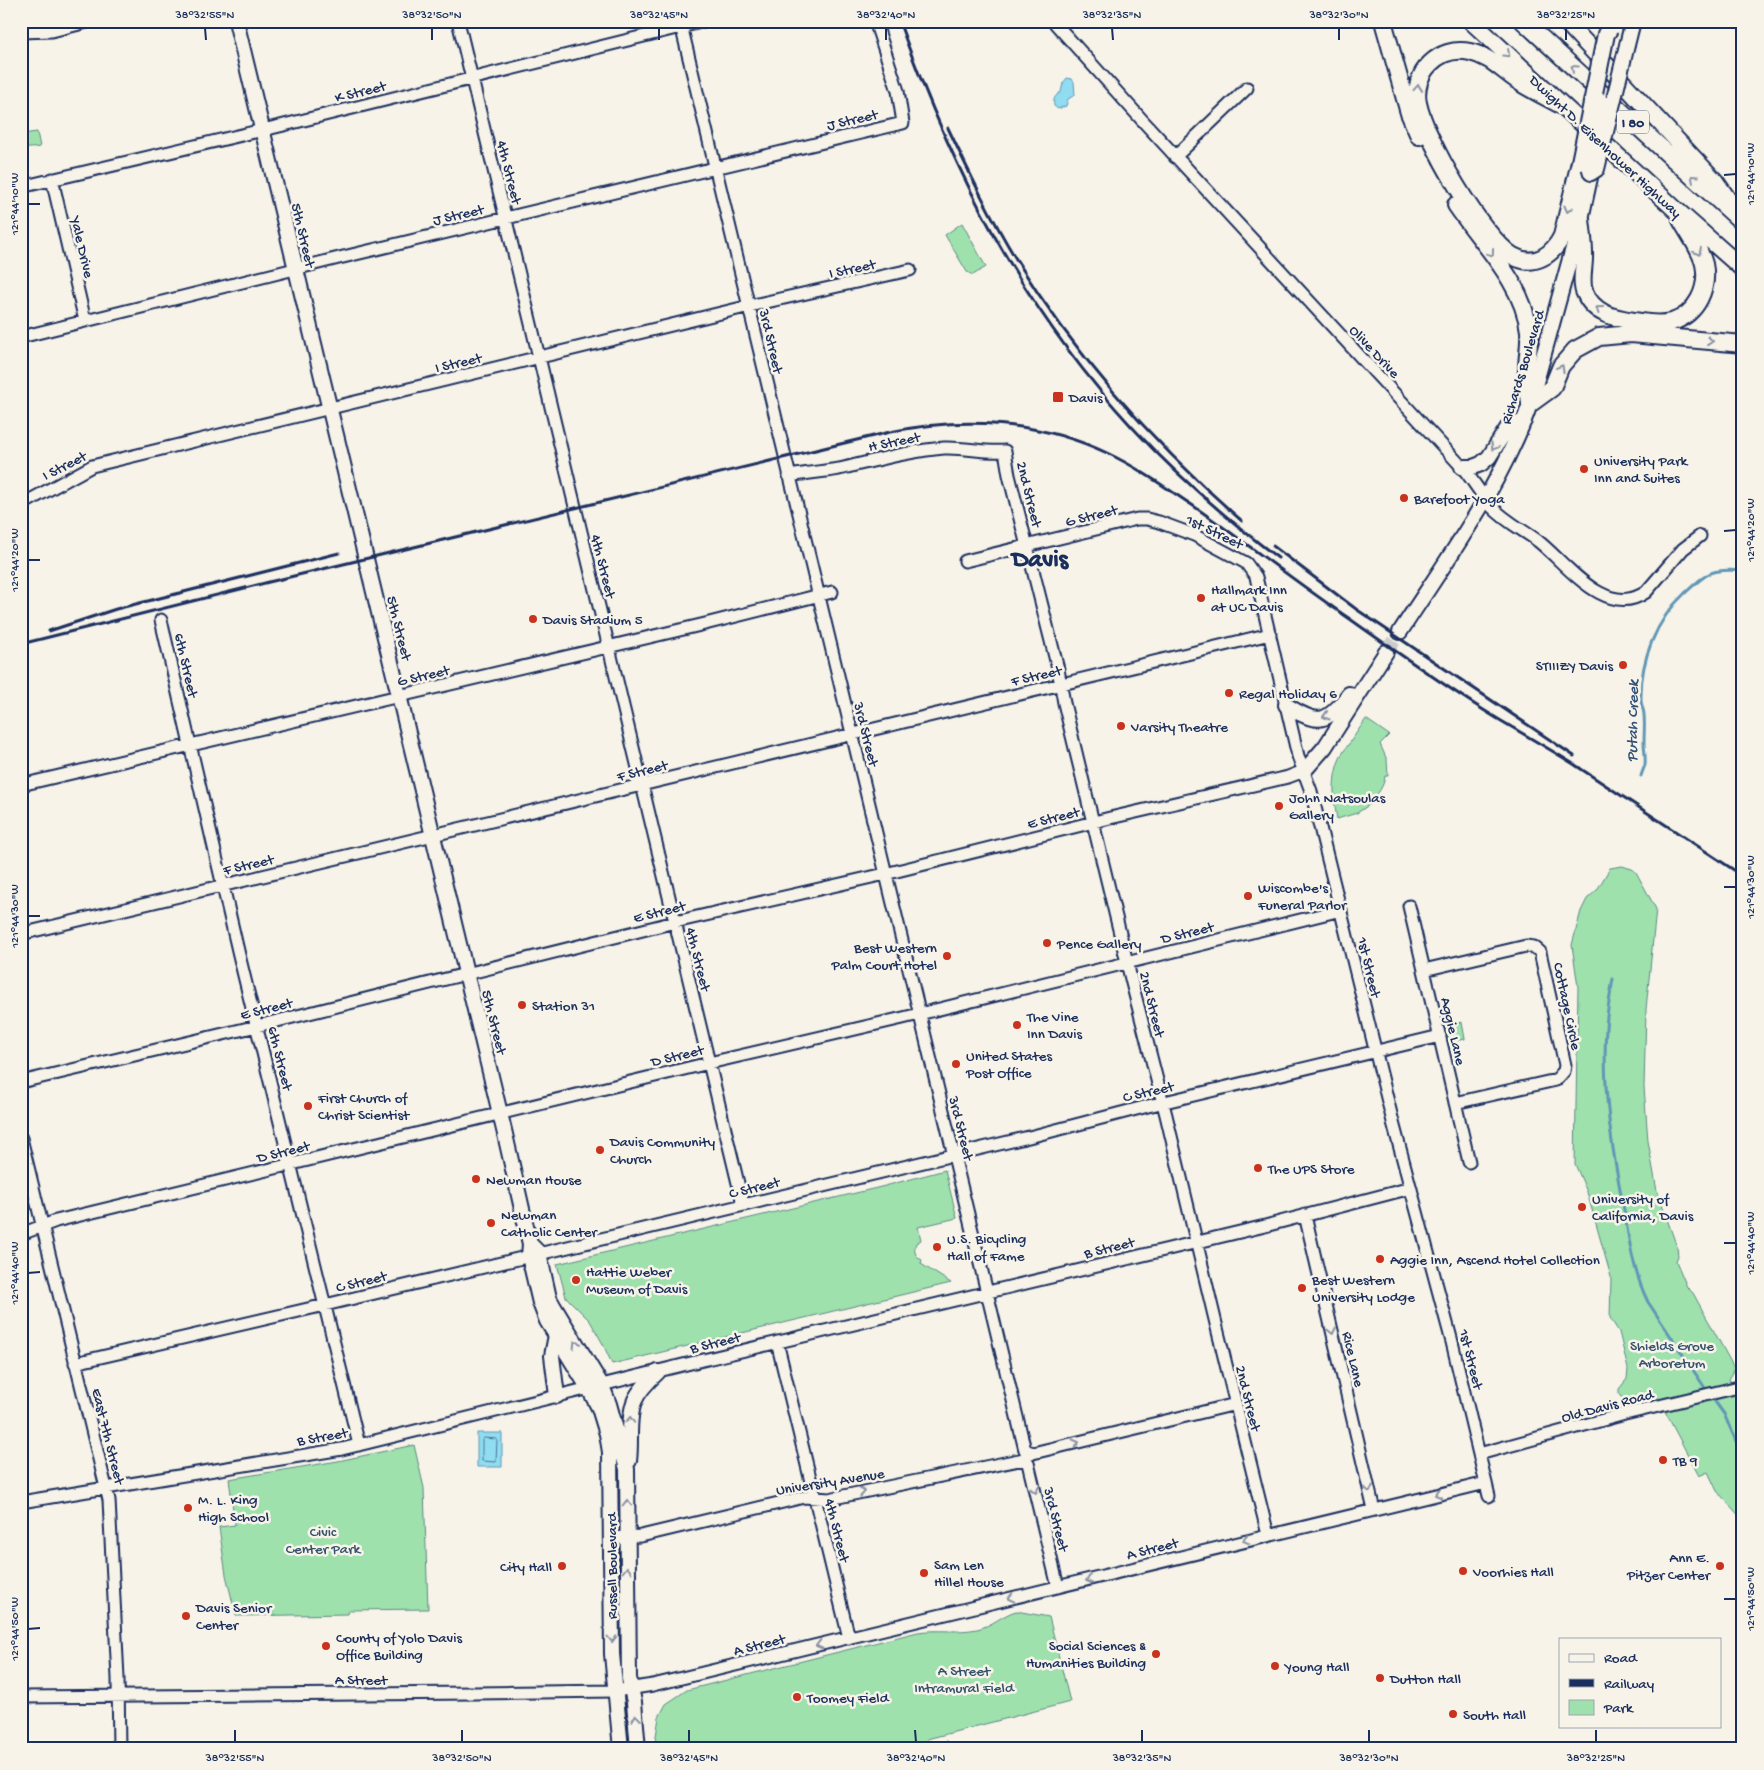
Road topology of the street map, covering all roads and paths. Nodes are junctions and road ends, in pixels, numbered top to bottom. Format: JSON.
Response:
{"nodes":[{"id":1,"x":91,"y":21,"type":"edge"},
{"id":2,"x":236,"y":21,"type":"edge"},
{"id":3,"x":458,"y":21,"type":"edge"},
{"id":4,"x":705,"y":21,"type":"edge"},
{"id":5,"x":875,"y":21,"type":"edge"},
{"id":6,"x":1053,"y":21,"type":"edge"},
{"id":7,"x":1383,"y":21,"type":"edge"},
{"id":8,"x":1471,"y":21,"type":"edge"},
{"id":9,"x":1523,"y":21,"type":"edge"},
{"id":10,"x":1565,"y":21,"type":"edge"},
{"id":11,"x":1633,"y":21,"type":"edge"},
{"id":12,"x":681,"y":24,"type":"edge"},
{"id":13,"x":1611,"y":25,"type":"edge"},
{"id":14,"x":21,"y":32,"type":"edge"},
{"id":15,"x":471,"y":79,"type":"junction"},
{"id":16,"x":1247,"y":88,"type":"dead end"},
{"id":17,"x":1564,"y":107,"type":"junction"},
{"id":18,"x":262,"y":129,"type":"junction"},
{"id":19,"x":1175,"y":156,"type":"junction"},
{"id":20,"x":715,"y":167,"type":"junction"},
{"id":21,"x":1585,"y":168,"type":"junction"},
{"id":22,"x":52,"y":179,"type":"junction"},
{"id":23,"x":21,"y":186,"type":"edge"},
{"id":24,"x":1675,"y":209,"type":"junction"},
{"id":25,"x":505,"y":218,"type":"junction"},
{"id":26,"x":1580,"y":219,"type":"junction"},
{"id":27,"x":1743,"y":222,"type":"edge"},
{"id":28,"x":1743,"y":268,"type":"edge"},
{"id":29,"x":296,"y":269,"type":"junction"},
{"id":30,"x":910,"y":270,"type":"dead end"},
{"id":31,"x":748,"y":306,"type":"junction"},
{"id":32,"x":85,"y":321,"type":"junction"},
{"id":33,"x":21,"y":337,"type":"edge"},
{"id":34,"x":1743,"y":344,"type":"edge"},
{"id":35,"x":539,"y":358,"type":"junction"},
{"id":36,"x":1530,"y":404,"type":"junction"},
{"id":37,"x":330,"y":408,"type":"junction"},
{"id":38,"x":1524,"y":421,"type":"junction"},
{"id":39,"x":1005,"y":451,"type":"joint"},
{"id":40,"x":1462,"y":467,"type":"junction"},
{"id":41,"x":789,"y":476,"type":"junction"},
{"id":42,"x":1486,"y":498,"type":"junction"},
{"id":43,"x":21,"y":505,"type":"edge"},
{"id":44,"x":1137,"y":519,"type":"joint"},
{"id":45,"x":1700,"y":536,"type":"dead end"},
{"id":46,"x":1027,"y":545,"type":"junction"},
{"id":47,"x":965,"y":561,"type":"dead end"},
{"id":48,"x":832,"y":592,"type":"dead end"},
{"id":49,"x":818,"y":595,"type":"junction"},
{"id":50,"x":161,"y":620,"type":"dead end"},
{"id":51,"x":1400,"y":632,"type":"tunnel mouth"},
{"id":52,"x":1270,"y":634,"type":"junction"},
{"id":53,"x":609,"y":645,"type":"junction"},
{"id":54,"x":1386,"y":652,"type":"tunnel mouth"},
{"id":55,"x":1373,"y":672,"type":"junction"},
{"id":56,"x":1061,"y":685,"type":"junction"},
{"id":57,"x":399,"y":696,"type":"junction"},
{"id":58,"x":1286,"y":705,"type":"junction"},
{"id":59,"x":852,"y":735,"type":"junction"},
{"id":60,"x":190,"y":745,"type":"junction"},
{"id":61,"x":1304,"y":771,"type":"junction"},
{"id":62,"x":21,"y":785,"type":"edge"},
{"id":63,"x":642,"y":786,"type":"junction"},
{"id":64,"x":1093,"y":822,"type":"junction"},
{"id":65,"x":433,"y":836,"type":"junction"},
{"id":66,"x":885,"y":874,"type":"junction"},
{"id":67,"x":224,"y":885,"type":"junction"},
{"id":68,"x":1409,"y":906,"type":"dead end"},
{"id":69,"x":1341,"y":910,"type":"junction"},
{"id":70,"x":675,"y":922,"type":"junction"},
{"id":71,"x":21,"y":934,"type":"edge"},
{"id":72,"x":1128,"y":963,"type":"junction"},
{"id":73,"x":1424,"y":970,"type":"junction"},
{"id":74,"x":467,"y":974,"type":"junction"},
{"id":75,"x":919,"y":1014,"type":"junction"},
{"id":76,"x":257,"y":1026,"type":"junction"},
{"id":77,"x":1440,"y":1036,"type":"junction"},
{"id":78,"x":1375,"y":1051,"type":"junction"},
{"id":79,"x":709,"y":1063,"type":"junction"},
{"id":80,"x":21,"y":1082,"type":"edge"},
{"id":81,"x":1163,"y":1102,"type":"junction"},
{"id":82,"x":1455,"y":1103,"type":"junction"},
{"id":83,"x":500,"y":1114,"type":"junction"},
{"id":84,"x":21,"y":1138,"type":"edge"},
{"id":85,"x":953,"y":1155,"type":"junction"},
{"id":86,"x":1469,"y":1162,"type":"dead end"},
{"id":87,"x":291,"y":1165,"type":"junction"},
{"id":88,"x":1411,"y":1188,"type":"junction"},
{"id":89,"x":743,"y":1204,"type":"junction"},
{"id":90,"x":1305,"y":1215,"type":"junction"},
{"id":91,"x":42,"y":1226,"type":"junction"},
{"id":92,"x":21,"y":1234,"type":"edge"},
{"id":93,"x":1197,"y":1242,"type":"junction"},
{"id":94,"x":533,"y":1251,"type":"junction"},
{"id":95,"x":986,"y":1292,"type":"junction"},
{"id":96,"x":325,"y":1305,"type":"junction"},
{"id":97,"x":556,"y":1335,"type":"junction"},
{"id":98,"x":777,"y":1342,"type":"junction"},
{"id":99,"x":75,"y":1363,"type":"junction"},
{"id":100,"x":658,"y":1372,"type":"junction"},
{"id":101,"x":1743,"y":1386,"type":"edge"},
{"id":102,"x":596,"y":1387,"type":"junction"},
{"id":103,"x":557,"y":1396,"type":"junction"},
{"id":104,"x":1236,"y":1404,"type":"junction"},
{"id":105,"x":359,"y":1445,"type":"junction"},
{"id":106,"x":1479,"y":1454,"type":"junction"},
{"id":107,"x":1026,"y":1456,"type":"junction"},
{"id":108,"x":627,"y":1469,"type":"junction"},
{"id":109,"x":1486,"y":1483,"type":"junction"},
{"id":110,"x":107,"y":1488,"type":"junction"},
{"id":111,"x":1489,"y":1496,"type":"dead end"},
{"id":112,"x":814,"y":1497,"type":"junction"},
{"id":113,"x":21,"y":1502,"type":"edge"},
{"id":114,"x":1374,"y":1510,"type":"junction"},
{"id":115,"x":1268,"y":1535,"type":"junction"},
{"id":116,"x":627,"y":1537,"type":"junction"},
{"id":117,"x":611,"y":1538,"type":"junction"},
{"id":118,"x":1058,"y":1587,"type":"junction"},
{"id":119,"x":849,"y":1638,"type":"junction"},
{"id":120,"x":631,"y":1689,"type":"junction"},
{"id":121,"x":615,"y":1691,"type":"junction"},
{"id":122,"x":21,"y":1696,"type":"edge"},
{"id":123,"x":118,"y":1696,"type":"junction"},
{"id":124,"x":119,"y":1749,"type":"edge"},
{"id":125,"x":621,"y":1749,"type":"edge"},
{"id":126,"x":638,"y":1749,"type":"edge"}],
"edges":[{"from":1,"to":14,"type":"street"},
{"from":2,"to":18,"type":"main road","name":"5th Street"},
{"from":3,"to":15,"type":"street","name":"4th Street"},
{"from":4,"to":12,"type":"street","name":"K Street"},
{"from":5,"to":20,"type":"street","name":"J Street"},
{"from":6,"to":19,"type":"street","name":"Olive Drive"},
{"from":7,"to":36,"type":"highway","one_way":true},
{"from":8,"to":17,"type":"highway","name":"Dwight D. Eisenhower Highway","number":"I 80","one_way":true},
{"from":27,"to":9,"type":"highway","number":"I 80","one_way":true},
{"from":10,"to":27,"type":"highway"},
{"from":11,"to":21,"type":"main road","name":"Richards Boulevard","bridge":true},
{"from":12,"to":15,"type":"street","name":"K Street"},
{"from":12,"to":20,"type":"street","name":"3rd Street"},
{"from":13,"to":21,"type":"highway","bridge":true},
{"from":15,"to":18,"type":"street","name":"K Street"},
{"from":15,"to":25,"type":"street","name":"4th Street"},
{"from":16,"to":19,"type":"street"},
{"from":21,"to":17,"type":"highway","one_way":true},
{"from":17,"to":24,"type":"highway","name":"Dwight D. Eisenhower Highway","number":"I 80"},
{"from":18,"to":22,"type":"street","name":"K Street"},
{"from":18,"to":29,"type":"main road","name":"5th Street"},
{"from":19,"to":40,"type":"street","name":"Olive Drive"},
{"from":20,"to":25,"type":"street","name":"J Street"},
{"from":20,"to":31,"type":"street","name":"3rd Street"},
{"from":21,"to":26,"type":"main road","name":"Richards Boulevard"},
{"from":22,"to":23,"type":"street","name":"K Street"},
{"from":22,"to":32,"type":"street","name":"Yale Drive"},
{"from":24,"to":26,"type":"highway","one_way":true},
{"from":24,"to":28,"type":"highway","name":"Dwight D. Eisenhower Highway","number":"I 80"},
{"from":25,"to":29,"type":"street","name":"J Street"},
{"from":25,"to":35,"type":"street","name":"4th Street"},
{"from":26,"to":36,"type":"main road","name":"Richards Boulevard"},
{"from":29,"to":32,"type":"street","name":"J Street"},
{"from":29,"to":37,"type":"main road","name":"5th Street"},
{"from":30,"to":31,"type":"street","name":"I Street"},
{"from":31,"to":35,"type":"street","name":"I Street"},
{"from":31,"to":41,"type":"street","name":"3rd Street"},
{"from":32,"to":33,"type":"street","name":"J Street"},
{"from":36,"to":34,"type":"highway","one_way":true},
{"from":35,"to":37,"type":"street","name":"I Street"},
{"from":35,"to":53,"type":"street","name":"4th Street"},
{"from":36,"to":38,"type":"main road","name":"Richards Boulevard"},
{"from":37,"to":43,"type":"street","name":"I Street"},
{"from":37,"to":57,"type":"main road","name":"5th Street"},
{"from":38,"to":40,"type":"main road","one_way":true},
{"from":38,"to":42,"type":"main road","name":"Richards Boulevard"},
{"from":39,"to":41,"type":"street","name":"H Street"},
{"from":39,"to":46,"type":"street","name":"2nd Street"},
{"from":40,"to":42,"type":"street","name":"Olive Drive"},
{"from":41,"to":49,"type":"street","name":"3rd Street"},
{"from":42,"to":45,"type":"street","name":"Olive Drive"},
{"from":42,"to":51,"type":"main road","name":"Richards Boulevard"},
{"from":44,"to":46,"type":"street","name":"G Street"},
{"from":44,"to":52,"type":"street","name":"1st Street"},
{"from":46,"to":47,"type":"street","name":"G Street"},
{"from":46,"to":56,"type":"street","name":"2nd Street"},
{"from":48,"to":49,"type":"street","name":"G Street"},
{"from":49,"to":53,"type":"street","name":"G Street"},
{"from":49,"to":59,"type":"street","name":"3rd Street"},
{"from":50,"to":60,"type":"street","name":"6th Street"},
{"from":52,"to":56,"type":"street","name":"F Street"},
{"from":52,"to":58,"type":"street","name":"1st Street"},
{"from":53,"to":57,"type":"street","name":"G Street"},
{"from":53,"to":63,"type":"street","name":"4th Street"},
{"from":54,"to":55,"type":"main road"},
{"from":55,"to":58,"type":"main road","one_way":true},
{"from":55,"to":61,"type":"main road"},
{"from":56,"to":59,"type":"street","name":"F Street"},
{"from":56,"to":64,"type":"street","name":"2nd Street"},
{"from":57,"to":60,"type":"street","name":"G Street"},
{"from":57,"to":65,"type":"main road","name":"5th Street"},
{"from":58,"to":61,"type":"street","name":"1st Street"},
{"from":59,"to":63,"type":"street","name":"F Street"},
{"from":59,"to":66,"type":"street","name":"3rd Street"},
{"from":60,"to":62,"type":"street","name":"G Street"},
{"from":60,"to":67,"type":"street","name":"6th Street"},
{"from":61,"to":64,"type":"street","name":"E Street"},
{"from":61,"to":69,"type":"street","name":"1st Street"},
{"from":63,"to":65,"type":"street","name":"F Street"},
{"from":63,"to":70,"type":"street","name":"4th Street"},
{"from":64,"to":66,"type":"street","name":"E Street"},
{"from":64,"to":72,"type":"street","name":"2nd Street"},
{"from":65,"to":67,"type":"street","name":"F Street"},
{"from":65,"to":74,"type":"main road","name":"5th Street"},
{"from":66,"to":70,"type":"street","name":"E Street"},
{"from":66,"to":75,"type":"street","name":"3rd Street"},
{"from":67,"to":71,"type":"street","name":"F Street"},
{"from":67,"to":76,"type":"street","name":"6th Street"},
{"from":68,"to":73,"type":"street","name":"Aggie Lane"},
{"from":69,"to":72,"type":"street","name":"D Street"},
{"from":69,"to":78,"type":"street","name":"1st Street"},
{"from":70,"to":74,"type":"street","name":"E Street"},
{"from":70,"to":79,"type":"street","name":"4th Street"},
{"from":72,"to":75,"type":"street","name":"D Street"},
{"from":72,"to":81,"type":"street","name":"2nd Street"},
{"from":73,"to":77,"type":"street","name":"Aggie Lane"},
{"from":73,"to":82,"type":"street","name":"Cottage Circle"},
{"from":74,"to":76,"type":"street","name":"E Street"},
{"from":74,"to":83,"type":"main road","name":"5th Street"},
{"from":75,"to":79,"type":"street","name":"D Street"},
{"from":75,"to":85,"type":"street","name":"3rd Street"},
{"from":76,"to":80,"type":"street","name":"E Street"},
{"from":76,"to":87,"type":"street","name":"6th Street"},
{"from":77,"to":78,"type":"street","name":"C Street"},
{"from":77,"to":82,"type":"street","name":"Aggie Lane"},
{"from":78,"to":81,"type":"street","name":"C Street"},
{"from":78,"to":88,"type":"street","name":"1st Street"},
{"from":79,"to":83,"type":"street","name":"D Street"},
{"from":79,"to":89,"type":"street","name":"4th Street"},
{"from":81,"to":85,"type":"street","name":"C Street"},
{"from":81,"to":93,"type":"street","name":"2nd Street"},
{"from":82,"to":86,"type":"street","name":"Aggie Lane"},
{"from":83,"to":87,"type":"street","name":"D Street"},
{"from":83,"to":94,"type":"main road","name":"5th Street"},
{"from":84,"to":91,"type":"street","name":"East 7th Street"},
{"from":85,"to":89,"type":"street","name":"C Street"},
{"from":85,"to":95,"type":"street","name":"3rd Street"},
{"from":87,"to":91,"type":"street","name":"D Street"},
{"from":87,"to":96,"type":"street","name":"6th Street"},
{"from":88,"to":90,"type":"street","name":"B Street"},
{"from":88,"to":106,"type":"street","name":"1st Street"},
{"from":89,"to":94,"type":"street","name":"C Street"},
{"from":90,"to":93,"type":"street","name":"B Street"},
{"from":90,"to":114,"type":"street","name":"Rice Lane","one_way":true},
{"from":91,"to":92,"type":"street","name":"D Street"},
{"from":91,"to":99,"type":"street","name":"East 7th Street"},
{"from":93,"to":95,"type":"street","name":"B Street"},
{"from":93,"to":104,"type":"street","name":"2nd Street"},
{"from":94,"to":96,"type":"street","name":"C Street"},
{"from":94,"to":97,"type":"main road","name":"5th Street"},
{"from":102,"to":94,"type":"main road","name":"5th Street","one_way":true},
{"from":95,"to":98,"type":"street","name":"B Street"},
{"from":95,"to":107,"type":"street","name":"3rd Street"},
{"from":96,"to":99,"type":"street","name":"C Street"},
{"from":96,"to":105,"type":"street","name":"6th Street"},
{"from":97,"to":102,"type":"main road","name":"5th Street"},
{"from":97,"to":103,"type":"main road"},
{"from":98,"to":100,"type":"street","name":"B Street"},
{"from":98,"to":112,"type":"street","name":"4th Street"},
{"from":99,"to":110,"type":"street","name":"East 7th Street"},
{"from":100,"to":102,"type":"street","name":"B Street"},
{"from":108,"to":100,"type":"main road","one_way":true},
{"from":101,"to":106,"type":"street","name":"Old Davis Road"},
{"from":102,"to":103,"type":"street","name":"B Street"},
{"from":102,"to":108,"type":"main road","name":"Russell Boulevard"},
{"from":102,"to":117,"type":"main road","name":"Russell Boulevard"},
{"from":103,"to":105,"type":"street","name":"B Street"},
{"from":107,"to":104,"type":"street","name":"University Avenue","one_way":true},
{"from":104,"to":115,"type":"street","name":"2nd Street"},
{"from":105,"to":110,"type":"street","name":"B Street"},
{"from":106,"to":109,"type":"street","name":"1st Street"},
{"from":112,"to":107,"type":"street","name":"University Avenue","one_way":true},
{"from":107,"to":118,"type":"street","name":"3rd Street","one_way":true},
{"from":116,"to":108,"type":"main road","name":"Russell Boulevard","one_way":true},
{"from":109,"to":111,"type":"street","name":"1st Street"},
{"from":109,"to":114,"type":"street","name":"A Street","one_way":true},
{"from":110,"to":113,"type":"street","name":"B Street"},
{"from":110,"to":123,"type":"street","name":"East 7th Street"},
{"from":112,"to":116,"type":"street","name":"University Avenue"},
{"from":112,"to":119,"type":"street","name":"4th Street"},
{"from":114,"to":115,"type":"street","name":"A Street"},
{"from":115,"to":118,"type":"street","name":"A Street","one_way":true},
{"from":116,"to":117,"type":"street","name":"University Avenue"},
{"from":120,"to":116,"type":"main road","name":"Russell Boulevard","one_way":true},
{"from":117,"to":121,"type":"main road","name":"Russell Boulevard","one_way":true},
{"from":118,"to":119,"type":"street","name":"A Street","one_way":true},
{"from":119,"to":120,"type":"street","name":"A Street","one_way":true},
{"from":120,"to":121,"type":"street","name":"A Street"},
{"from":126,"to":120,"type":"main road","name":"Russell Boulevard","one_way":true},
{"from":121,"to":123,"type":"street","name":"A Street"},
{"from":121,"to":125,"type":"main road","name":"Russell Boulevard"},
{"from":122,"to":123,"type":"street","name":"A Street"},
{"from":123,"to":124,"type":"street","name":"East 7th Street"}]}
